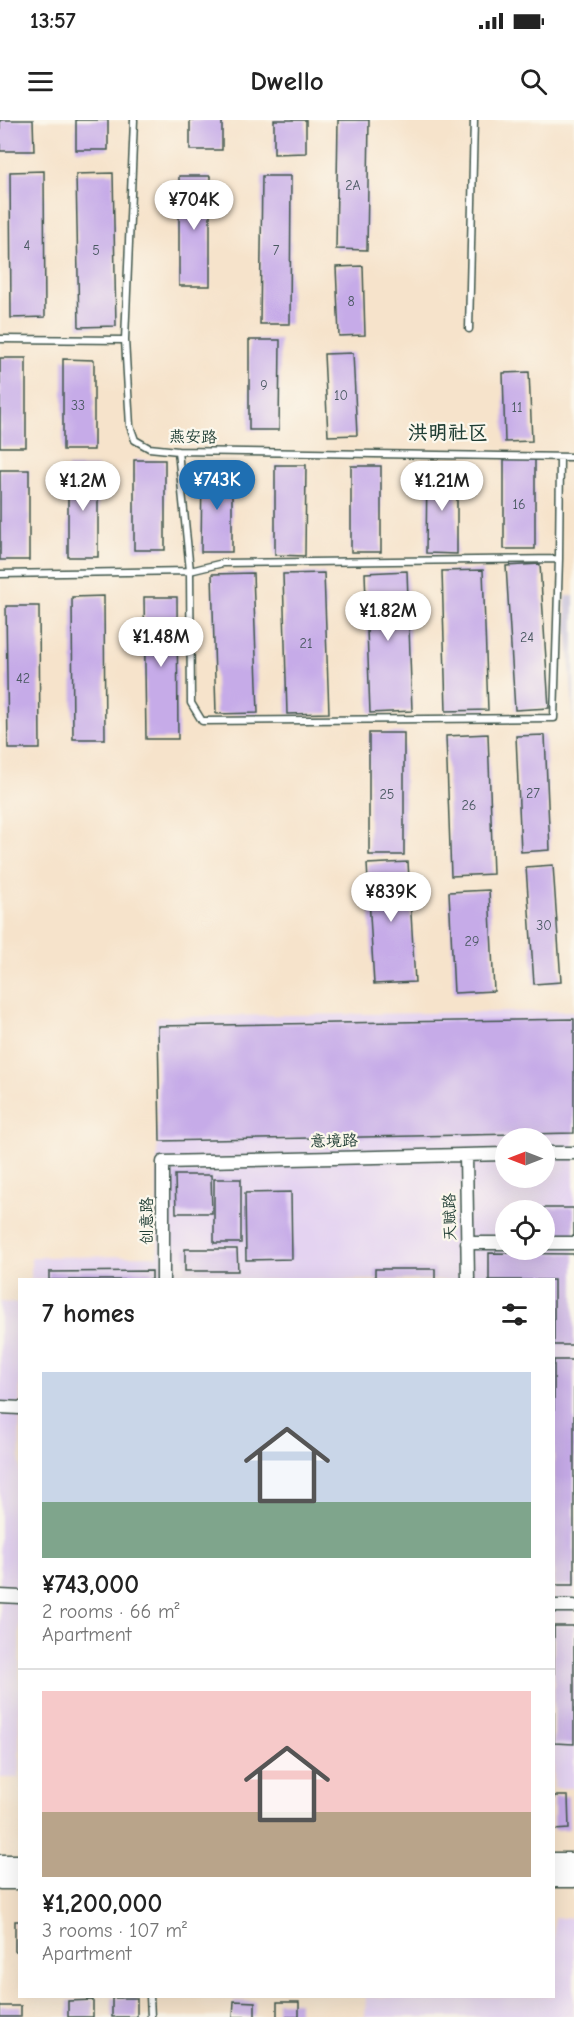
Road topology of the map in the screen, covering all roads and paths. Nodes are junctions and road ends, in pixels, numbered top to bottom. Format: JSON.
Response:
{"nodes":[{"id":1,"x":134,"y":120,"type":"edge"},
{"id":2,"x":474,"y":120,"type":"edge"},
{"id":3,"x":469,"y":329,"type":"dead end"},
{"id":4,"x":0,"y":339,"type":"edge"},
{"id":5,"x":125,"y":340,"type":"junction"},
{"id":6,"x":178,"y":451,"type":"junction"},
{"id":7,"x":560,"y":457,"type":"junction"},
{"id":8,"x":574,"y":457,"type":"edge"},
{"id":9,"x":559,"y":559,"type":"junction"},
{"id":10,"x":190,"y":571,"type":"junction"},
{"id":11,"x":0,"y":574,"type":"edge"},
{"id":12,"x":555,"y":1153,"type":"edge"},
{"id":13,"x":574,"y":1153,"type":"edge"},
{"id":14,"x":495,"y":1154,"type":"edge"},
{"id":15,"x":466,"y":1155,"type":"junction"},
{"id":16,"x":163,"y":1162,"type":"joint"},
{"id":17,"x":467,"y":1243,"type":"junction"},
{"id":18,"x":495,"y":1243,"type":"edge"},
{"id":19,"x":555,"y":1243,"type":"edge"},
{"id":20,"x":574,"y":1243,"type":"edge"},
{"id":21,"x":164,"y":1278,"type":"edge"},
{"id":22,"x":468,"y":1278,"type":"edge"},
{"id":23,"x":0,"y":1407,"type":"edge"},
{"id":24,"x":18,"y":1408,"type":"edge"},
{"id":25,"x":0,"y":1596,"type":"edge"},
{"id":26,"x":18,"y":1597,"type":"edge"},
{"id":27,"x":555,"y":1606,"type":"edge"},
{"id":28,"x":574,"y":1606,"type":"edge"},
{"id":29,"x":555,"y":1862,"type":"edge"},
{"id":30,"x":574,"y":1862,"type":"edge"},
{"id":31,"x":0,"y":1864,"type":"edge"},
{"id":32,"x":18,"y":1864,"type":"edge"},
{"id":33,"x":555,"y":1878,"type":"edge"},
{"id":34,"x":574,"y":1878,"type":"edge"},
{"id":35,"x":0,"y":1880,"type":"edge"},
{"id":36,"x":18,"y":1880,"type":"edge"},
{"id":37,"x":150,"y":1998,"type":"edge"},
{"id":38,"x":150,"y":2017,"type":"edge"}],
"edges":[{"from":1,"to":5,"type":"lane","name":"燕安路"},
{"from":2,"to":3,"type":"lane"},
{"from":4,"to":5,"type":"lane"},
{"from":5,"to":6,"type":"lane","name":"燕安路"},
{"from":6,"to":7,"type":"lane","name":"燕安路"},
{"from":6,"to":10,"type":"lane"},
{"from":7,"to":8,"type":"lane","name":"燕安路"},
{"from":7,"to":9,"type":"lane"},
{"from":9,"to":10,"type":"lane"},
{"from":9,"to":10,"type":"lane"},
{"from":10,"to":11,"type":"lane"},
{"from":12,"to":13,"type":"street"},
{"from":14,"to":15,"type":"street","name":"意境路"},
{"from":15,"to":16,"type":"street","name":"意境路"},
{"from":15,"to":17,"type":"street","name":"天赋路"},
{"from":16,"to":21,"type":"street","name":"创意路"},
{"from":17,"to":18,"type":"street"},
{"from":17,"to":22,"type":"street","name":"天赋路"},
{"from":19,"to":20,"type":"street"},
{"from":23,"to":24,"type":"street"},
{"from":25,"to":26,"type":"street"},
{"from":27,"to":28,"type":"street"},
{"from":29,"to":30,"type":"main road"},
{"from":31,"to":32,"type":"main road"},
{"from":33,"to":34,"type":"main road"},
{"from":35,"to":36,"type":"main road"},
{"from":37,"to":38,"type":"lane"}]}
